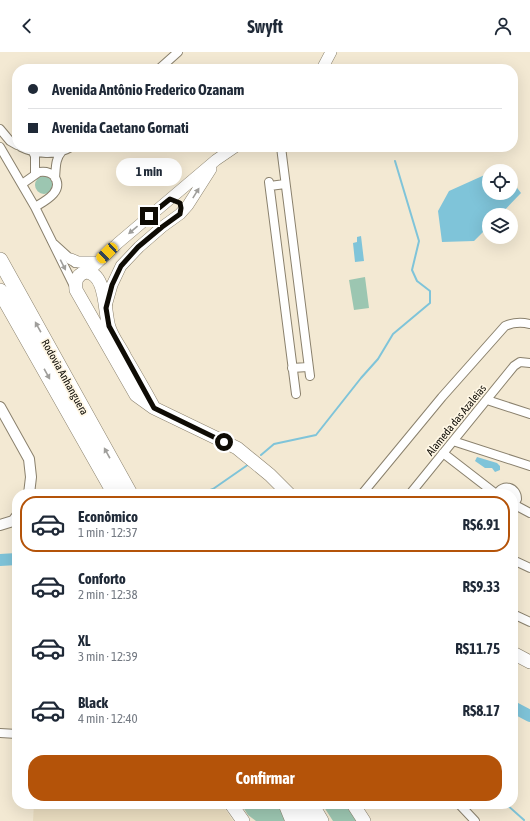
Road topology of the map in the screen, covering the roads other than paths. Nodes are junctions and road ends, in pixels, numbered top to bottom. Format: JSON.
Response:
{"nodes":[{"id":1,"x":178,"y":52,"type":"edge"},
{"id":2,"x":330,"y":52,"type":"edge"},
{"id":3,"x":165,"y":64,"type":"edge"},
{"id":4,"x":324,"y":64,"type":"edge"},
{"id":5,"x":0,"y":129,"type":"edge"},
{"id":6,"x":12,"y":142,"type":"edge"},
{"id":7,"x":0,"y":147,"type":"edge"},
{"id":8,"x":33,"y":152,"type":"edge"},
{"id":9,"x":61,"y":152,"type":"edge"},
{"id":10,"x":228,"y":152,"type":"edge"},
{"id":11,"x":282,"y":152,"type":"edge"},
{"id":12,"x":216,"y":160,"type":"junction"},
{"id":13,"x":35,"y":174,"type":"junction"},
{"id":14,"x":55,"y":178,"type":"junction"},
{"id":15,"x":22,"y":184,"type":"junction"},
{"id":16,"x":285,"y":184,"type":"junction"},
{"id":17,"x":170,"y":199,"type":"junction"},
{"id":18,"x":35,"y":207,"type":"junction"},
{"id":19,"x":180,"y":214,"type":"junction"},
{"id":20,"x":51,"y":240,"type":"junction"},
{"id":21,"x":71,"y":259,"type":"junction"},
{"id":22,"x":0,"y":260,"type":"edge"},
{"id":23,"x":90,"y":269,"type":"junction"},
{"id":24,"x":76,"y":290,"type":"junction"},
{"id":25,"x":0,"y":291,"type":"edge"},
{"id":26,"x":106,"y":308,"type":"junction"},
{"id":27,"x":88,"y":310,"type":"junction"},
{"id":28,"x":530,"y":324,"type":"edge"},
{"id":29,"x":117,"y":352,"type":"junction"},
{"id":30,"x":530,"y":363,"type":"edge"},
{"id":31,"x":308,"y":367,"type":"junction"},
{"id":32,"x":292,"y":368,"type":"junction"},
{"id":33,"x":310,"y":376,"type":"dead end"},
{"id":34,"x":296,"y":394,"type":"dead end"},
{"id":35,"x":487,"y":400,"type":"junction"},
{"id":36,"x":0,"y":407,"type":"edge"},
{"id":37,"x":530,"y":414,"type":"edge"},
{"id":38,"x":453,"y":441,"type":"junction"},
{"id":39,"x":443,"y":453,"type":"junction"},
{"id":40,"x":530,"y":466,"type":"edge"},
{"id":41,"x":30,"y":489,"type":"edge"},
{"id":42,"x":119,"y":489,"type":"edge"},
{"id":43,"x":119,"y":489,"type":"edge"},
{"id":44,"x":284,"y":489,"type":"edge"},
{"id":45,"x":366,"y":489,"type":"edge"},
{"id":46,"x":416,"y":489,"type":"edge"},
{"id":47,"x":490,"y":489,"type":"edge"},
{"id":48,"x":502,"y":489,"type":"edge"},
{"id":49,"x":512,"y":489,"type":"edge"},
{"id":50,"x":518,"y":508,"type":"edge"},
{"id":51,"x":530,"y":514,"type":"edge"},
{"id":52,"x":12,"y":519,"type":"edge"},
{"id":53,"x":0,"y":525,"type":"edge"},
{"id":54,"x":518,"y":562,"type":"edge"},
{"id":55,"x":530,"y":568,"type":"edge"},
{"id":56,"x":518,"y":616,"type":"edge"},
{"id":57,"x":530,"y":622,"type":"edge"},
{"id":58,"x":518,"y":656,"type":"edge"},
{"id":59,"x":530,"y":662,"type":"edge"},
{"id":60,"x":0,"y":733,"type":"edge"},
{"id":61,"x":12,"y":734,"type":"edge"},
{"id":62,"x":235,"y":809,"type":"edge"},
{"id":63,"x":288,"y":809,"type":"edge"},
{"id":64,"x":300,"y":809,"type":"edge"},
{"id":65,"x":314,"y":809,"type":"edge"},
{"id":66,"x":356,"y":809,"type":"edge"},
{"id":67,"x":464,"y":809,"type":"edge"},
{"id":68,"x":243,"y":821,"type":"edge"},
{"id":69,"x":293,"y":821,"type":"edge"},
{"id":70,"x":308,"y":821,"type":"edge"},
{"id":71,"x":322,"y":821,"type":"edge"},
{"id":72,"x":364,"y":821,"type":"edge"},
{"id":73,"x":475,"y":821,"type":"edge"}],
"edges":[{"from":1,"to":3,"type":"street"},
{"from":2,"to":4,"type":"main road"},
{"from":5,"to":6,"type":"street"},
{"from":7,"to":15,"type":"street"},
{"from":8,"to":13,"type":"street"},
{"from":9,"to":14,"type":"street"},
{"from":10,"to":12,"type":"main road"},
{"from":11,"to":16,"type":"street"},
{"from":12,"to":17,"type":"main road"},
{"from":19,"to":12,"type":"main road","one_way":true},
{"from":13,"to":14,"type":"street"},
{"from":13,"to":15,"type":"street"},
{"from":14,"to":18,"type":"street"},
{"from":15,"to":18,"type":"street"},
{"from":16,"to":31,"type":"street"},
{"from":16,"to":32,"type":"street"},
{"from":17,"to":19,"type":"main road"},
{"from":17,"to":23,"type":"main road","one_way":true},
{"from":18,"to":20,"type":"street"},
{"from":19,"to":26,"type":"main road"},
{"from":20,"to":21,"type":"street"},
{"from":20,"to":24,"type":"street","one_way":true},
{"from":21,"to":23,"type":"street"},
{"from":21,"to":23,"type":"main road"},
{"from":42,"to":22,"type":"highway","name":"Rodovia Anhanguera","one_way":true},
{"from":23,"to":24,"type":"main road"},
{"from":23,"to":26,"type":"main road"},
{"from":24,"to":27,"type":"main road"},
{"from":25,"to":43,"type":"highway","name":"Rodovia Anhanguera","one_way":true},
{"from":26,"to":27,"type":"main road"},
{"from":26,"to":29,"type":"main road"},
{"from":27,"to":29,"type":"main road"},
{"from":28,"to":45,"type":"street"},
{"from":29,"to":44,"type":"main road"},
{"from":30,"to":35,"type":"street","name":"Alameda das Azaleias"},
{"from":31,"to":32,"type":"street"},
{"from":31,"to":33,"type":"street"},
{"from":32,"to":34,"type":"street"},
{"from":35,"to":37,"type":"street"},
{"from":35,"to":38,"type":"street","name":"Alameda das Azaleias"},
{"from":36,"to":41,"type":"street"},
{"from":38,"to":39,"type":"street","name":"Alameda das Azaleias"},
{"from":38,"to":40,"type":"street"},
{"from":39,"to":46,"type":"street","name":"Alameda das Azaleias"},
{"from":39,"to":47,"type":"street"},
{"from":48,"to":49,"type":"street"},
{"from":50,"to":51,"type":"street"},
{"from":52,"to":53,"type":"street"},
{"from":54,"to":55,"type":"street"},
{"from":56,"to":57,"type":"street"},
{"from":58,"to":59,"type":"main road"},
{"from":60,"to":61,"type":"street"},
{"from":62,"to":68,"type":"main road"},
{"from":63,"to":69,"type":"highway"},
{"from":64,"to":70,"type":"highway"},
{"from":65,"to":71,"type":"highway"},
{"from":66,"to":72,"type":"main road"},
{"from":67,"to":73,"type":"street"}]}
